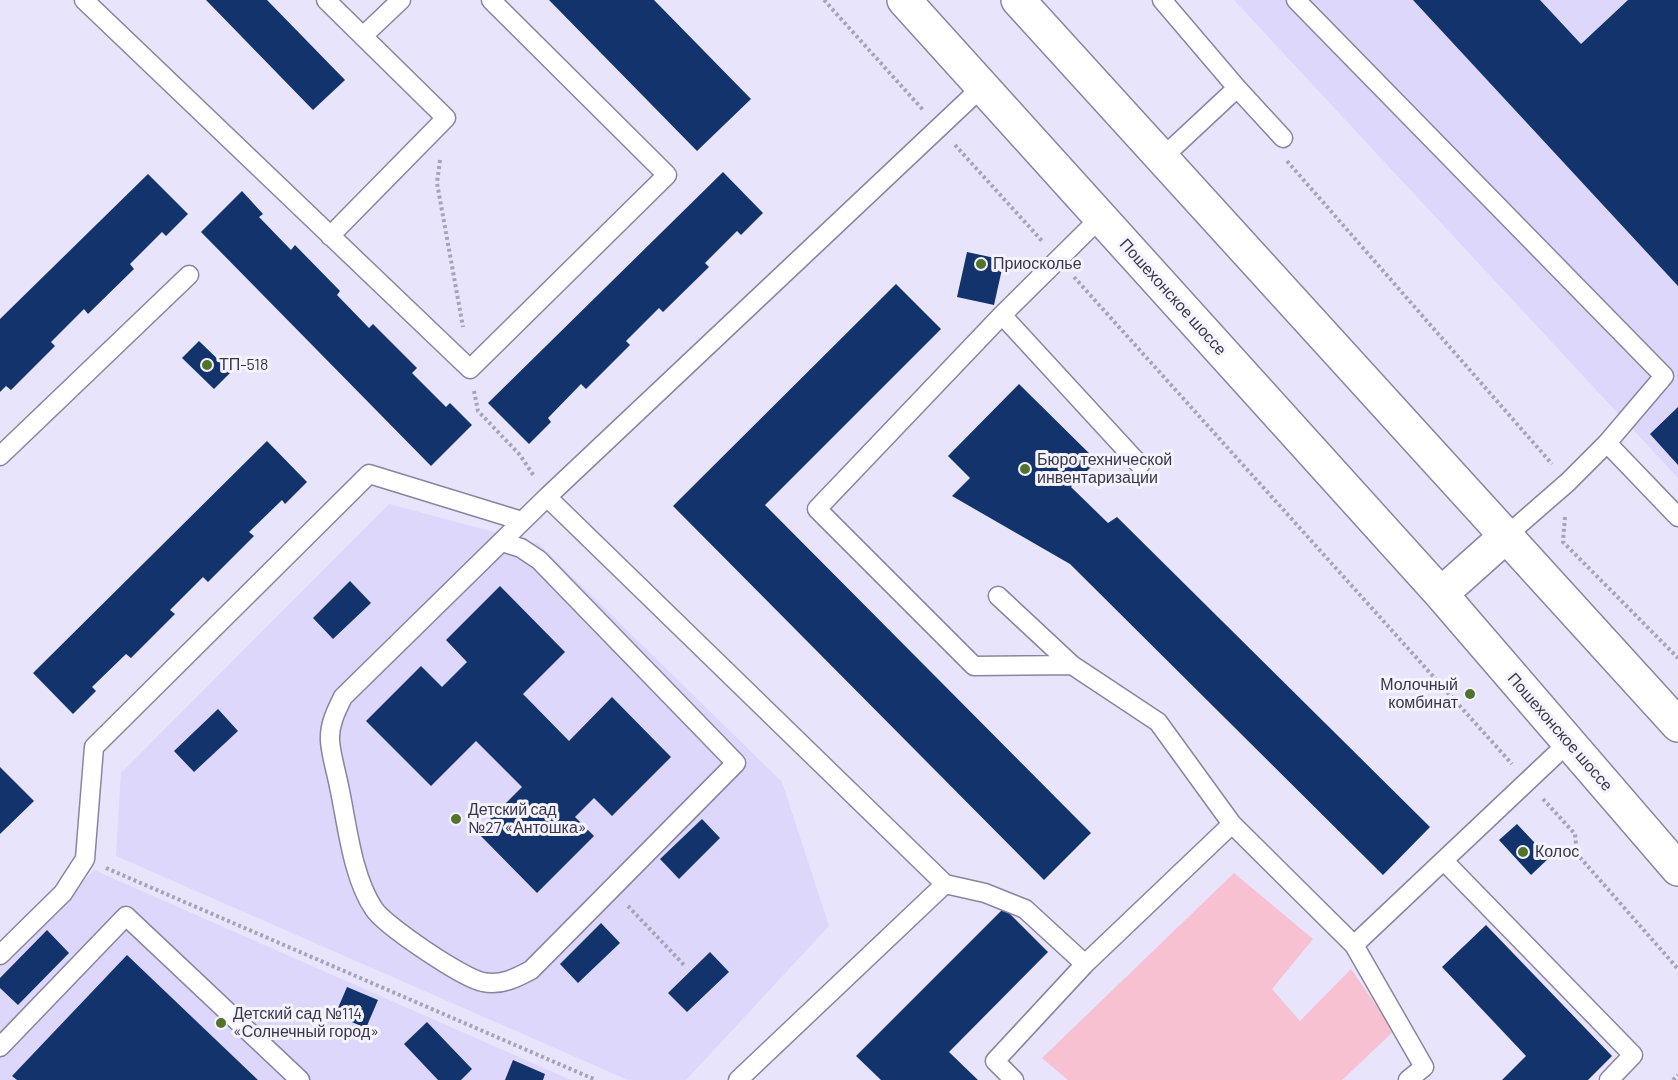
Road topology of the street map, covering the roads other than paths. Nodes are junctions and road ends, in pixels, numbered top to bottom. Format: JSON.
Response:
{"nodes":[{"id":1,"x":84,"y":0,"type":"edge"},
{"id":2,"x":326,"y":0,"type":"edge"},
{"id":3,"x":401,"y":0,"type":"edge"},
{"id":4,"x":491,"y":0,"type":"edge"},
{"id":5,"x":904,"y":0,"type":"edge"},
{"id":6,"x":1018,"y":0,"type":"edge"},
{"id":7,"x":1162,"y":0,"type":"edge"},
{"id":8,"x":1296,"y":0,"type":"edge"},
{"id":9,"x":363,"y":36,"type":"junction"},
{"id":10,"x":983,"y":86,"type":"junction"},
{"id":11,"x":1237,"y":88,"type":"junction"},
{"id":12,"x":1283,"y":138,"type":"dead end"},
{"id":13,"x":1162,"y":158,"type":"junction"},
{"id":14,"x":1101,"y":217,"type":"junction"},
{"id":15,"x":330,"y":236,"type":"junction"},
{"id":16,"x":189,"y":274,"type":"dead end"},
{"id":17,"x":1002,"y":315,"type":"junction"},
{"id":18,"x":1607,"y":443,"type":"junction"},
{"id":19,"x":0,"y":456,"type":"edge"},
{"id":20,"x":1140,"y":465,"type":"dead end"},
{"id":21,"x":547,"y":497,"type":"junction"},
{"id":22,"x":1678,"y":517,"type":"edge"},
{"id":23,"x":522,"y":521,"type":"junction"},
{"id":24,"x":1506,"y":536,"type":"junction"},
{"id":25,"x":502,"y":542,"type":"junction"},
{"id":26,"x":1441,"y":594,"type":"junction"},
{"id":27,"x":998,"y":596,"type":"dead end"},
{"id":28,"x":1072,"y":664,"type":"junction"},
{"id":29,"x":1678,"y":725,"type":"edge"},
{"id":30,"x":1569,"y":742,"type":"junction"},
{"id":31,"x":1232,"y":824,"type":"junction"},
{"id":32,"x":1444,"y":861,"type":"junction"},
{"id":33,"x":1678,"y":869,"type":"edge"},
{"id":34,"x":945,"y":884,"type":"junction"},
{"id":35,"x":1354,"y":945,"type":"junction"},
{"id":36,"x":0,"y":955,"type":"edge"},
{"id":37,"x":1085,"y":964,"type":"junction"},
{"id":38,"x":0,"y":1047,"type":"edge"},
{"id":39,"x":749,"y":1076,"type":"edge"},
{"id":40,"x":300,"y":1080,"type":"edge"},
{"id":41,"x":1014,"y":1080,"type":"edge"},
{"id":42,"x":1408,"y":1080,"type":"edge"},
{"id":43,"x":1609,"y":1080,"type":"edge"}],
"edges":[{"from":1,"to":15,"type":"lane"},
{"from":2,"to":9,"type":"lane"},
{"from":3,"to":9,"type":"lane"},
{"from":4,"to":15,"type":"lane"},
{"from":5,"to":10,"type":"main road","name":"Пошехонское шоссе"},
{"from":6,"to":13,"type":"main road"},
{"from":7,"to":11,"type":"lane"},
{"from":8,"to":18,"type":"lane"},
{"from":9,"to":15,"type":"lane"},
{"from":10,"to":14,"type":"main road","name":"Пошехонское шоссе"},
{"from":10,"to":21,"type":"lane"},
{"from":11,"to":12,"type":"lane"},
{"from":11,"to":13,"type":"lane"},
{"from":13,"to":24,"type":"main road"},
{"from":14,"to":17,"type":"lane"},
{"from":14,"to":26,"type":"main road","name":"Пошехонское шоссе"},
{"from":16,"to":19,"type":"lane"},
{"from":17,"to":20,"type":"lane"},
{"from":17,"to":28,"type":"lane"},
{"from":18,"to":22,"type":"lane"},
{"from":18,"to":24,"type":"lane"},
{"from":21,"to":23,"type":"lane"},
{"from":21,"to":34,"type":"lane"},
{"from":23,"to":25,"type":"lane"},
{"from":23,"to":36,"type":"lane"},
{"from":24,"to":26,"type":"main road"},
{"from":24,"to":29,"type":"main road"},
{"from":25,"to":25,"type":"lane"},
{"from":26,"to":30,"type":"main road","name":"Пошехонское шоссе"},
{"from":27,"to":28,"type":"lane"},
{"from":28,"to":31,"type":"lane"},
{"from":30,"to":32,"type":"lane"},
{"from":30,"to":33,"type":"main road","name":"Пошехонское шоссе"},
{"from":31,"to":35,"type":"lane"},
{"from":31,"to":37,"type":"lane"},
{"from":32,"to":35,"type":"lane"},
{"from":32,"to":43,"type":"lane"},
{"from":34,"to":37,"type":"lane"},
{"from":34,"to":39,"type":"lane"},
{"from":35,"to":42,"type":"lane"},
{"from":37,"to":41,"type":"lane"},
{"from":38,"to":40,"type":"lane"}]}
